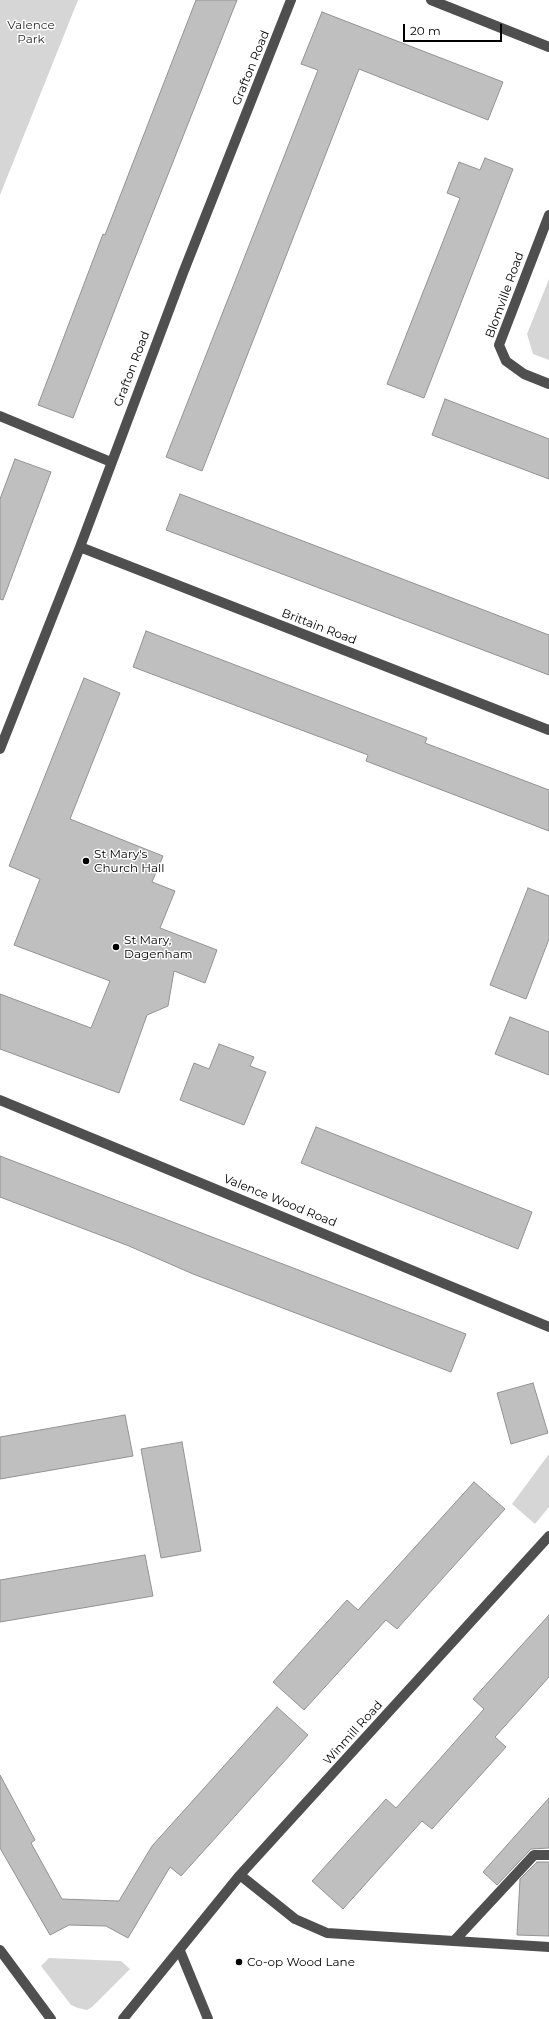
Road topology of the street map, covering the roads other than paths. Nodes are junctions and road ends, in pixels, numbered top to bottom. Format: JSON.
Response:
{"nodes":[{"id":1,"x":291,"y":0,"type":"edge"},
{"id":2,"x":431,"y":0,"type":"edge"},
{"id":3,"x":549,"y":47,"type":"edge"},
{"id":4,"x":549,"y":215,"type":"edge"},
{"id":5,"x":549,"y":384,"type":"edge"},
{"id":6,"x":0,"y":416,"type":"edge"},
{"id":7,"x":111,"y":462,"type":"junction"},
{"id":8,"x":80,"y":547,"type":"junction"},
{"id":9,"x":549,"y":730,"type":"edge"},
{"id":10,"x":0,"y":749,"type":"edge"},
{"id":11,"x":0,"y":1100,"type":"edge"},
{"id":12,"x":549,"y":1327,"type":"edge"},
{"id":13,"x":549,"y":1536,"type":"edge"},
{"id":14,"x":549,"y":1855,"type":"edge"},
{"id":15,"x":240,"y":1875,"type":"junction"},
{"id":16,"x":454,"y":1941,"type":"junction"},
{"id":17,"x":549,"y":1947,"type":"edge"},
{"id":18,"x":0,"y":1950,"type":"edge"},
{"id":19,"x":180,"y":1951,"type":"junction"},
{"id":20,"x":51,"y":2019,"type":"edge"},
{"id":21,"x":123,"y":2019,"type":"edge"},
{"id":22,"x":208,"y":2019,"type":"edge"}],
"edges":[{"from":1,"to":7,"type":"street","name":"Grafton Road"},
{"from":2,"to":3,"type":"street"},
{"from":4,"to":5,"type":"street","name":"Blomville Road"},
{"from":6,"to":7,"type":"street"},
{"from":7,"to":8,"type":"street","name":"Grafton Road"},
{"from":8,"to":9,"type":"street","name":"Brittain Road"},
{"from":8,"to":10,"type":"street","name":"Grafton Road"},
{"from":11,"to":12,"type":"street","name":"Valence Wood Road"},
{"from":13,"to":15,"type":"street","name":"Winmill Road"},
{"from":14,"to":16,"type":"street"},
{"from":15,"to":16,"type":"street"},
{"from":15,"to":19,"type":"street","name":"Winmill Road"},
{"from":16,"to":17,"type":"street"},
{"from":18,"to":20,"type":"street"},
{"from":19,"to":21,"type":"street","name":"Winmill Road"},
{"from":19,"to":22,"type":"street"}]}
